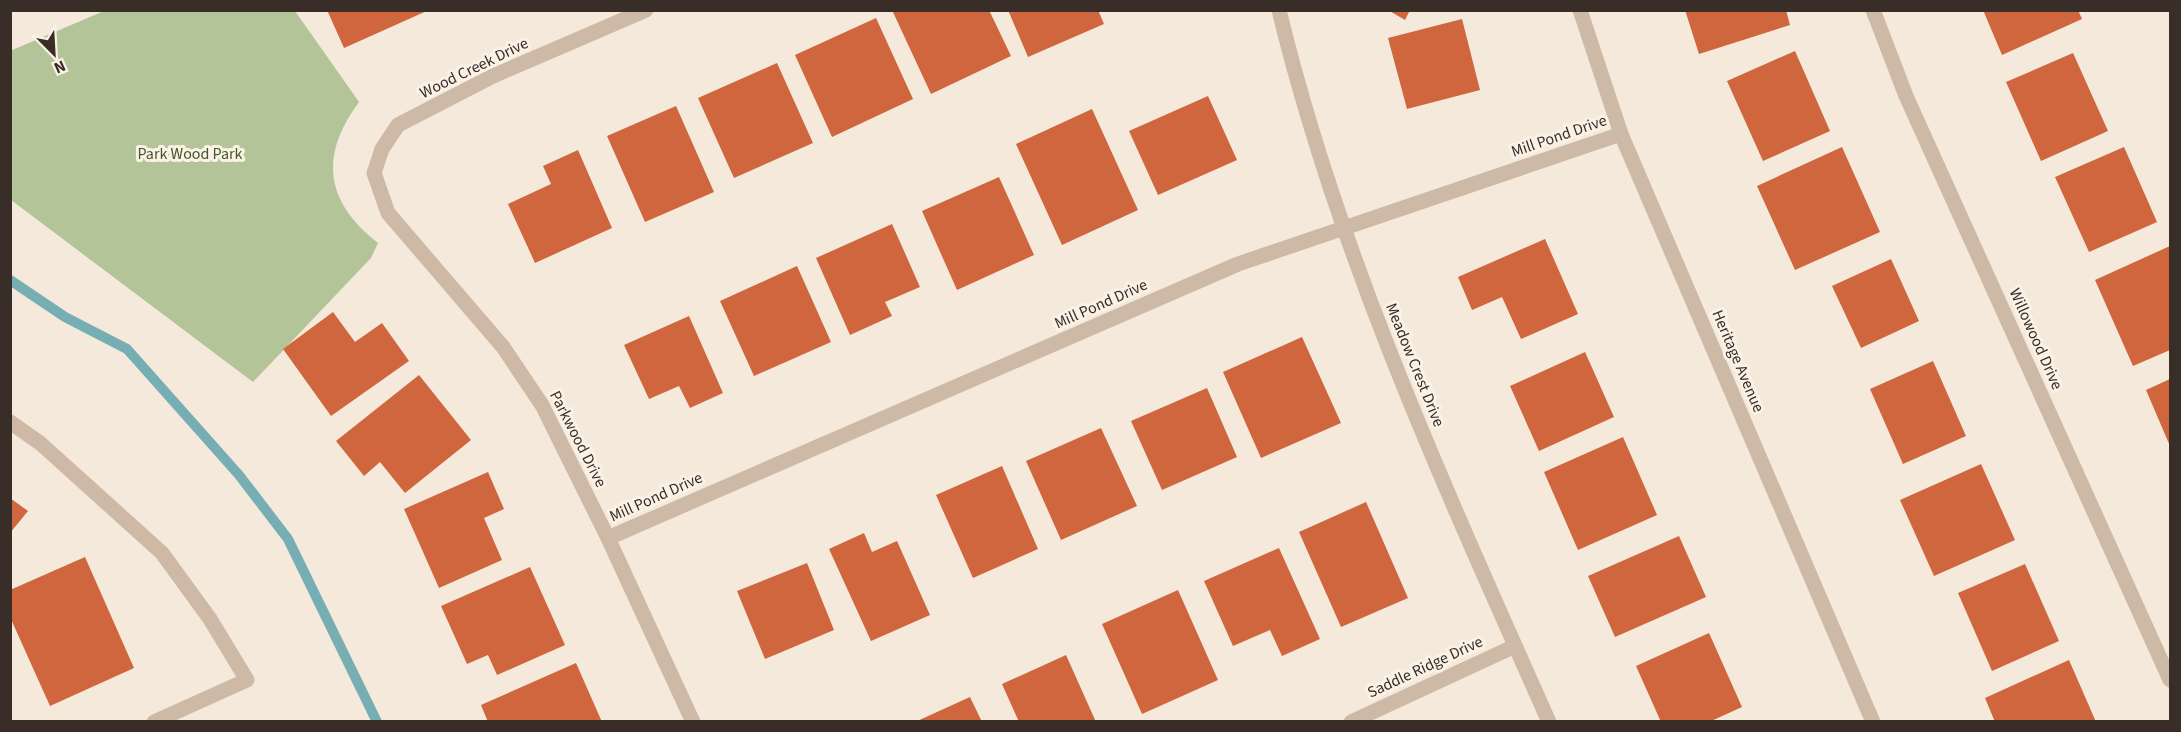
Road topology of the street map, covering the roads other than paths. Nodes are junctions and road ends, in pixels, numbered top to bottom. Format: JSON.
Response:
{"nodes":[{"id":1,"x":646,"y":10,"type":"edge"},
{"id":2,"x":1279,"y":10,"type":"edge"},
{"id":3,"x":1580,"y":10,"type":"edge"},
{"id":4,"x":1873,"y":10,"type":"edge"},
{"id":5,"x":1621,"y":134,"type":"junction"},
{"id":6,"x":385,"y":204,"type":"joint"},
{"id":7,"x":1343,"y":229,"type":"junction"},
{"id":8,"x":10,"y":422,"type":"edge"},
{"id":9,"x":608,"y":538,"type":"junction"},
{"id":10,"x":1515,"y":646,"type":"junction"},
{"id":11,"x":2170,"y":680,"type":"edge"},
{"id":12,"x":154,"y":722,"type":"edge"},
{"id":13,"x":693,"y":722,"type":"edge"},
{"id":14,"x":1351,"y":722,"type":"edge"},
{"id":15,"x":1549,"y":722,"type":"edge"},
{"id":16,"x":1873,"y":722,"type":"edge"}],
"edges":[{"from":1,"to":6,"type":"street","name":"Wood Creek Drive"},
{"from":2,"to":7,"type":"street","name":"Meadow Crest Drive"},
{"from":3,"to":5,"type":"street","name":"Heritage Avenue"},
{"from":4,"to":11,"type":"street","name":"Willowood Drive"},
{"from":5,"to":7,"type":"street","name":"Mill Pond Drive"},
{"from":5,"to":16,"type":"street","name":"Heritage Avenue"},
{"from":6,"to":9,"type":"street","name":"Parkwood Drive"},
{"from":7,"to":9,"type":"street","name":"Mill Pond Drive"},
{"from":7,"to":10,"type":"street","name":"Meadow Crest Drive"},
{"from":8,"to":12,"type":"street"},
{"from":9,"to":13,"type":"street","name":"Parkwood Drive"},
{"from":10,"to":14,"type":"street","name":"Saddle Ridge Drive"},
{"from":10,"to":15,"type":"street","name":"Meadow Crest Drive"}]}
